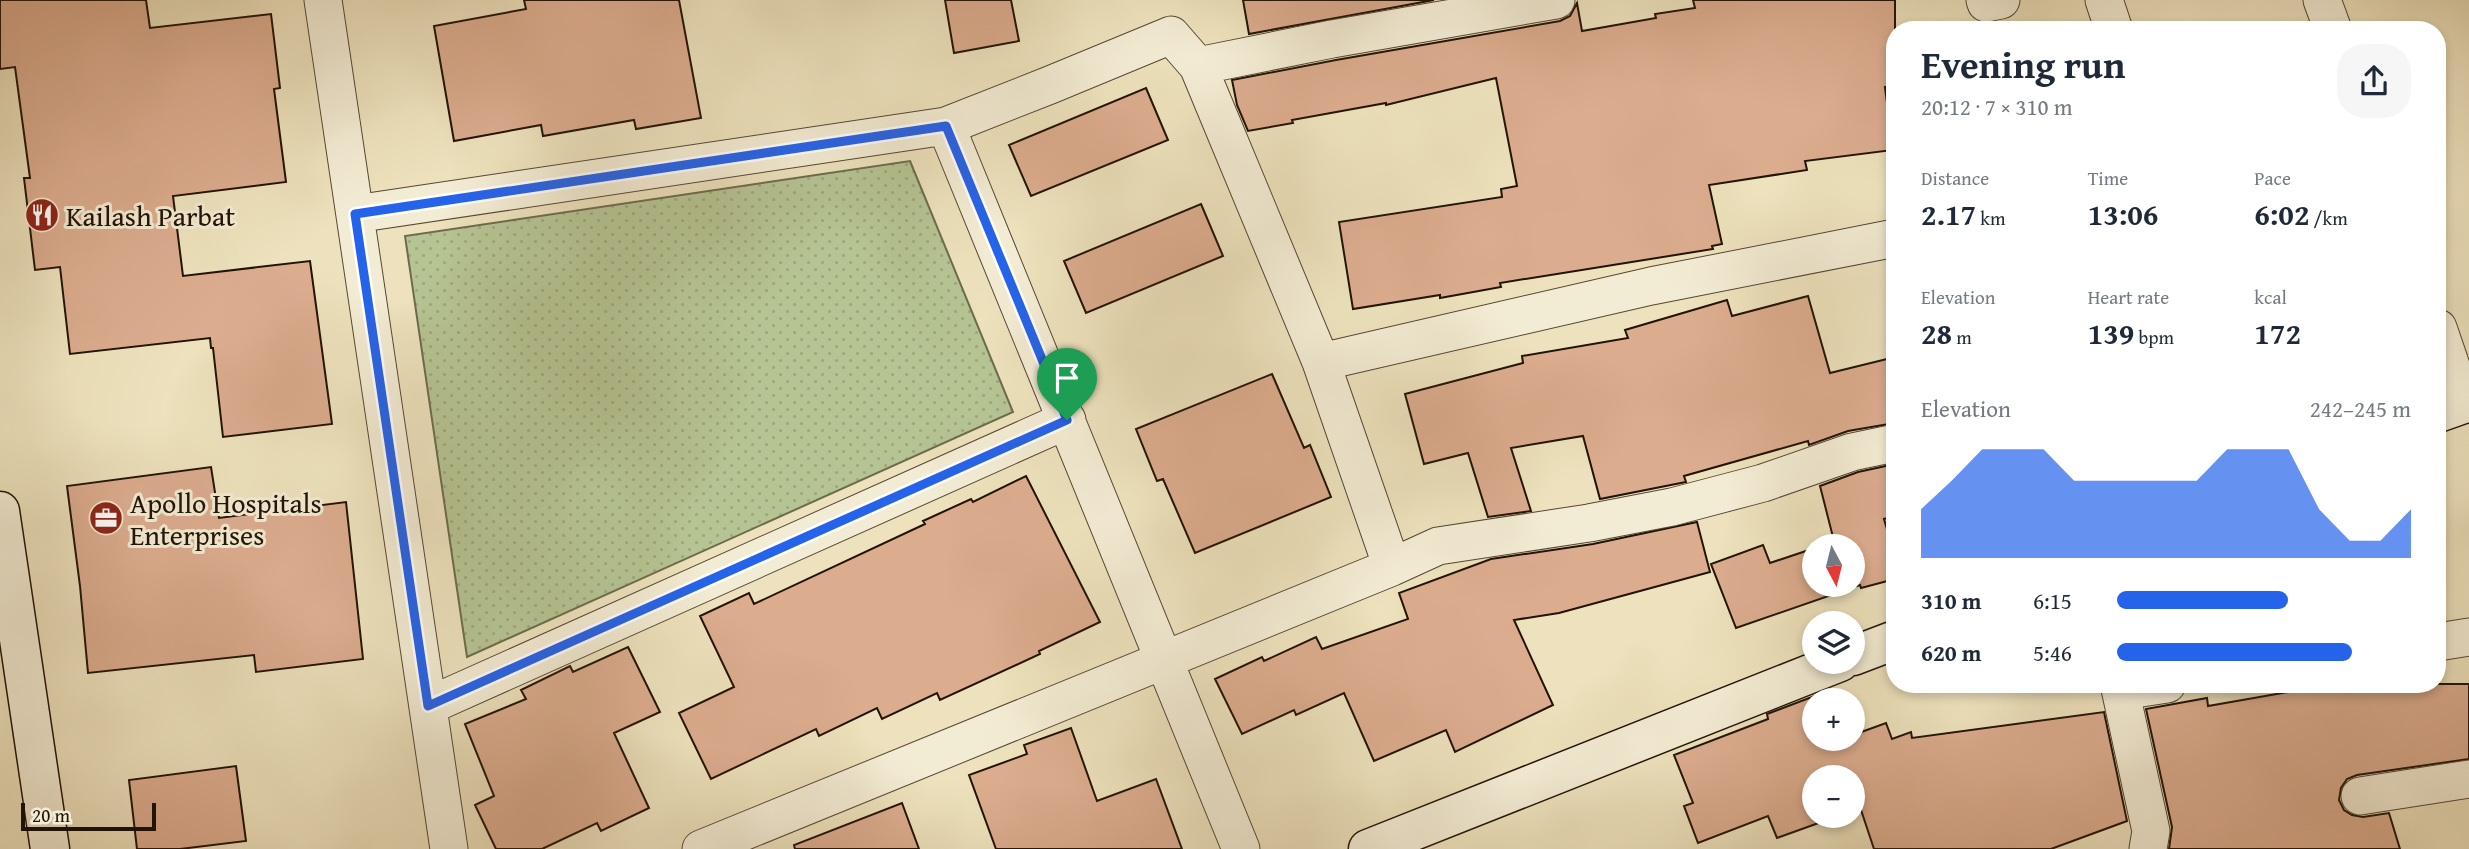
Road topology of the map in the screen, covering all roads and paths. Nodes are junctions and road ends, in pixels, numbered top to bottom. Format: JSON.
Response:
{"nodes":[{"id":1,"x":323,"y":0,"type":"edge"},
{"id":2,"x":1556,"y":0,"type":"edge"},
{"id":3,"x":1985,"y":0,"type":"edge"},
{"id":4,"x":2001,"y":0,"type":"edge"},
{"id":5,"x":2104,"y":0,"type":"edge"},
{"id":6,"x":2322,"y":0,"type":"edge"},
{"id":7,"x":2111,"y":21,"type":"edge"},
{"id":8,"x":2330,"y":21,"type":"edge"},
{"id":9,"x":1198,"y":66,"type":"junction"},
{"id":10,"x":946,"y":126,"type":"junction"},
{"id":11,"x":355,"y":214,"type":"junction"},
{"id":12,"x":1886,"y":240,"type":"edge"},
{"id":13,"x":2446,"y":361,"type":"edge"},
{"id":14,"x":1321,"y":362,"type":"junction"},
{"id":15,"x":2457,"y":406,"type":"edge"},
{"id":16,"x":1067,"y":420,"type":"junction"},
{"id":17,"x":1886,"y":445,"type":"edge"},
{"id":18,"x":0,"y":511,"type":"edge"},
{"id":19,"x":1391,"y":567,"type":"junction"},
{"id":20,"x":2469,"y":637,"type":"edge"},
{"id":21,"x":2446,"y":641,"type":"edge"},
{"id":22,"x":1886,"y":643,"type":"edge"},
{"id":23,"x":1865,"y":651,"type":"edge"},
{"id":24,"x":1164,"y":660,"type":"junction"},
{"id":25,"x":1810,"y":674,"type":"edge"},
{"id":26,"x":2121,"y":693,"type":"edge"},
{"id":27,"x":428,"y":706,"type":"junction"},
{"id":28,"x":2469,"y":779,"type":"edge"},
{"id":29,"x":2360,"y":796,"type":"dead end"},
{"id":30,"x":50,"y":849,"type":"edge"},
{"id":31,"x":449,"y":849,"type":"edge"},
{"id":32,"x":701,"y":849,"type":"edge"},
{"id":33,"x":1241,"y":849,"type":"edge"},
{"id":34,"x":1368,"y":849,"type":"edge"},
{"id":35,"x":2148,"y":849,"type":"edge"}],
"edges":[{"from":1,"to":11,"type":"street"},
{"from":2,"to":9,"type":"street"},
{"from":3,"to":4,"type":"street"},
{"from":5,"to":7,"type":"street"},
{"from":6,"to":8,"type":"street"},
{"from":9,"to":10,"type":"street"},
{"from":9,"to":14,"type":"street"},
{"from":10,"to":11,"type":"street"},
{"from":10,"to":16,"type":"street"},
{"from":11,"to":27,"type":"street"},
{"from":12,"to":14,"type":"street"},
{"from":13,"to":15,"type":"street"},
{"from":14,"to":19,"type":"street"},
{"from":16,"to":24,"type":"street"},
{"from":16,"to":27,"type":"street"},
{"from":17,"to":19,"type":"street"},
{"from":18,"to":30,"type":"street"},
{"from":19,"to":24,"type":"street"},
{"from":20,"to":21,"type":"street"},
{"from":22,"to":23,"type":"street"},
{"from":24,"to":32,"type":"street"},
{"from":24,"to":33,"type":"street"},
{"from":25,"to":34,"type":"street"},
{"from":26,"to":35,"type":"street"},
{"from":27,"to":31,"type":"street"},
{"from":28,"to":29,"type":"street"}]}
